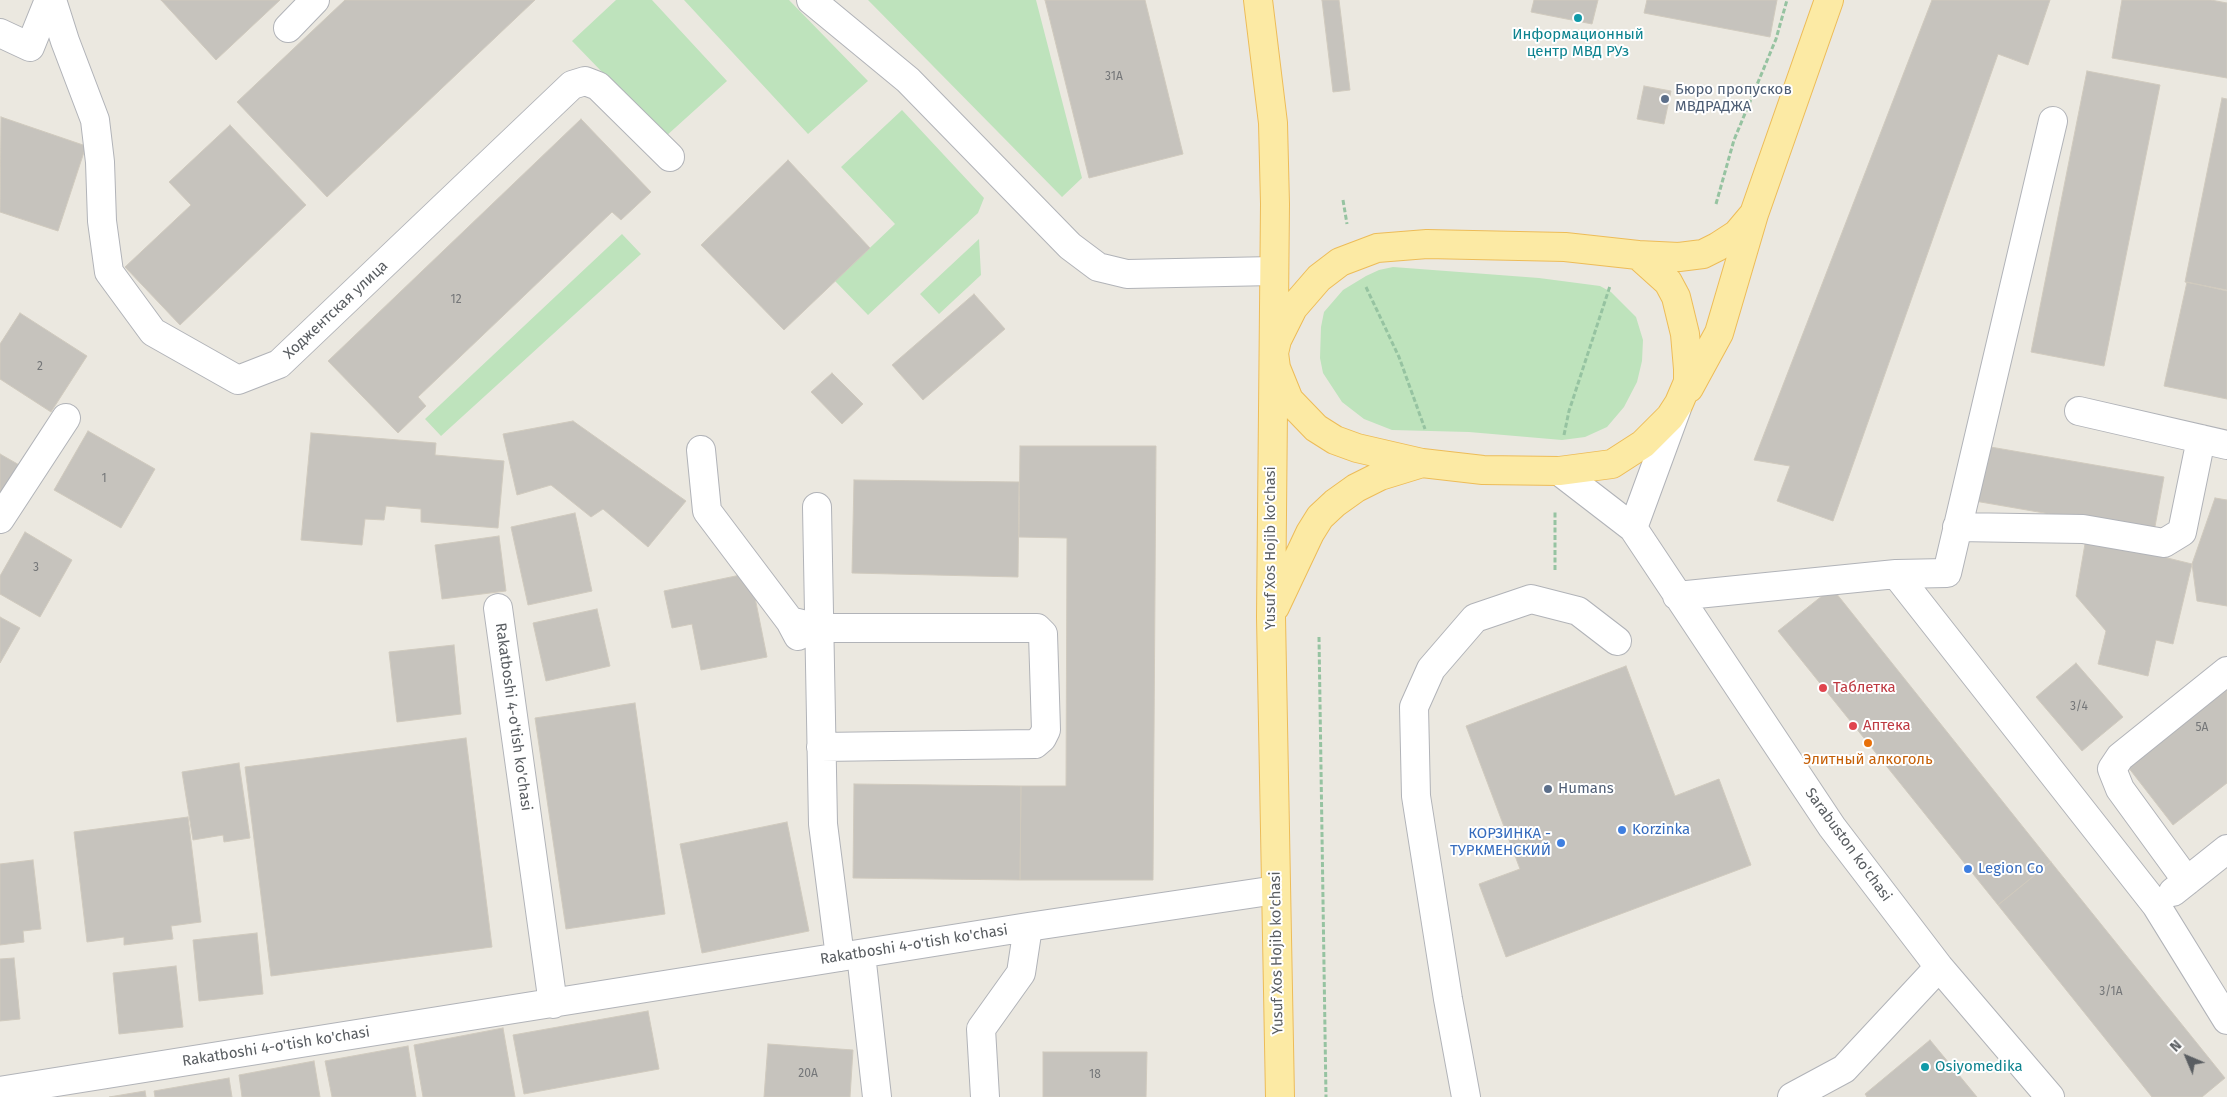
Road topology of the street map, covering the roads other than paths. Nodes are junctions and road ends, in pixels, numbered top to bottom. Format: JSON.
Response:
{"nodes":[{"id":1,"x":51,"y":0,"type":"edge"},
{"id":2,"x":315,"y":0,"type":"edge"},
{"id":3,"x":811,"y":0,"type":"edge"},
{"id":4,"x":1258,"y":0,"type":"edge"},
{"id":5,"x":1829,"y":0,"type":"edge"},
{"id":6,"x":288,"y":28,"type":"dead end"},
{"id":7,"x":0,"y":33,"type":"edge"},
{"id":8,"x":2053,"y":121,"type":"dead end"},
{"id":9,"x":670,"y":157,"type":"dead end"},
{"id":10,"x":1754,"y":214,"type":"junction"},
{"id":11,"x":1630,"y":254,"type":"junction"},
{"id":12,"x":1274,"y":271,"type":"junction"},
{"id":13,"x":1274,"y":353,"type":"junction"},
{"id":14,"x":1679,"y":403,"type":"junction"},
{"id":15,"x":2079,"y":411,"type":"dead end"},
{"id":16,"x":66,"y":418,"type":"dead end"},
{"id":17,"x":2201,"y":439,"type":"junction"},
{"id":18,"x":2227,"y":445,"type":"edge"},
{"id":19,"x":701,"y":450,"type":"dead end"},
{"id":20,"x":1430,"y":464,"type":"junction"},
{"id":21,"x":1558,"y":471,"type":"junction"},
{"id":22,"x":817,"y":507,"type":"dead end"},
{"id":23,"x":0,"y":519,"type":"edge"},
{"id":24,"x":1957,"y":527,"type":"junction"},
{"id":25,"x":1633,"y":528,"type":"junction"},
{"id":26,"x":1896,"y":574,"type":"junction"},
{"id":27,"x":1677,"y":596,"type":"junction"},
{"id":28,"x":498,"y":608,"type":"dead end"},
{"id":29,"x":1271,"y":617,"type":"junction"},
{"id":30,"x":790,"y":621,"type":"junction"},
{"id":31,"x":819,"y":628,"type":"junction"},
{"id":32,"x":1617,"y":641,"type":"dead end"},
{"id":33,"x":2227,"y":671,"type":"edge"},
{"id":34,"x":820,"y":674,"type":"junction"},
{"id":35,"x":821,"y":747,"type":"junction"},
{"id":36,"x":2227,"y":849,"type":"edge"},
{"id":37,"x":2187,"y":881,"type":"junction"},
{"id":38,"x":1276,"y":890,"type":"junction"},
{"id":39,"x":2156,"y":905,"type":"junction"},
{"id":40,"x":1028,"y":927,"type":"junction"},
{"id":41,"x":850,"y":956,"type":"junction"},
{"id":42,"x":1939,"y":967,"type":"junction"},
{"id":43,"x":553,"y":1004,"type":"junction"},
{"id":44,"x":2227,"y":1020,"type":"edge"},
{"id":45,"x":0,"y":1091,"type":"edge"},
{"id":46,"x":878,"y":1097,"type":"edge"},
{"id":47,"x":985,"y":1097,"type":"edge"},
{"id":48,"x":1280,"y":1097,"type":"edge"},
{"id":49,"x":1466,"y":1097,"type":"edge"},
{"id":50,"x":1792,"y":1097,"type":"edge"},
{"id":51,"x":2050,"y":1097,"type":"edge"}],
"edges":[{"from":1,"to":7,"type":"street","name":"Ходжентская улица"},
{"from":1,"to":9,"type":"street","name":"Ходжентская улица"},
{"from":2,"to":6,"type":"street"},
{"from":3,"to":12,"type":"street"},
{"from":4,"to":12,"type":"main road","name":"Yusuf Xos Hojib ko'chasi"},
{"from":5,"to":10,"type":"main road"},
{"from":8,"to":24,"type":"street"},
{"from":10,"to":11,"type":"main road"},
{"from":10,"to":14,"type":"main road"},
{"from":11,"to":13,"type":"main road"},
{"from":11,"to":14,"type":"main road"},
{"from":12,"to":13,"type":"main road","name":"Yusuf Xos Hojib ko'chasi"},
{"from":13,"to":20,"type":"main road"},
{"from":13,"to":29,"type":"main road","name":"Yusuf Xos Hojib ko'chasi"},
{"from":14,"to":21,"type":"main road"},
{"from":14,"to":25,"type":"street"},
{"from":15,"to":17,"type":"street"},
{"from":16,"to":23,"type":"street"},
{"from":17,"to":18,"type":"street"},
{"from":17,"to":24,"type":"street"},
{"from":19,"to":30,"type":"street"},
{"from":20,"to":21,"type":"main road"},
{"from":20,"to":29,"type":"main road"},
{"from":21,"to":25,"type":"street","name":"Sarabuston ko'chasi"},
{"from":22,"to":31,"type":"street"},
{"from":24,"to":26,"type":"street"},
{"from":25,"to":27,"type":"street","name":"Sarabuston ko'chasi"},
{"from":26,"to":27,"type":"street"},
{"from":26,"to":39,"type":"street"},
{"from":27,"to":42,"type":"street","name":"Sarabuston ko'chasi"},
{"from":28,"to":43,"type":"street","name":"Rakatboshi 4-o'tish ko'chasi"},
{"from":29,"to":38,"type":"main road","name":"Yusuf Xos Hojib ko'chasi"},
{"from":30,"to":31,"type":"street"},
{"from":30,"to":34,"type":"street"},
{"from":31,"to":34,"type":"street"},
{"from":31,"to":35,"type":"street"},
{"from":32,"to":49,"type":"street"},
{"from":33,"to":37,"type":"street"},
{"from":34,"to":35,"type":"street"},
{"from":35,"to":41,"type":"street"},
{"from":36,"to":37,"type":"street"},
{"from":37,"to":39,"type":"street"},
{"from":38,"to":40,"type":"street","name":"Rakatboshi 4-o'tish ko'chasi"},
{"from":38,"to":48,"type":"main road","name":"Yusuf Xos Hojib ko'chasi"},
{"from":39,"to":44,"type":"street"},
{"from":40,"to":41,"type":"street","name":"Rakatboshi 4-o'tish ko'chasi"},
{"from":40,"to":47,"type":"street"},
{"from":41,"to":43,"type":"street","name":"Rakatboshi 4-o'tish ko'chasi"},
{"from":41,"to":46,"type":"street"},
{"from":42,"to":50,"type":"street"},
{"from":42,"to":51,"type":"street","name":"Sarabuston ko'chasi"},
{"from":43,"to":45,"type":"street","name":"Rakatboshi 4-o'tish ko'chasi"}]}
